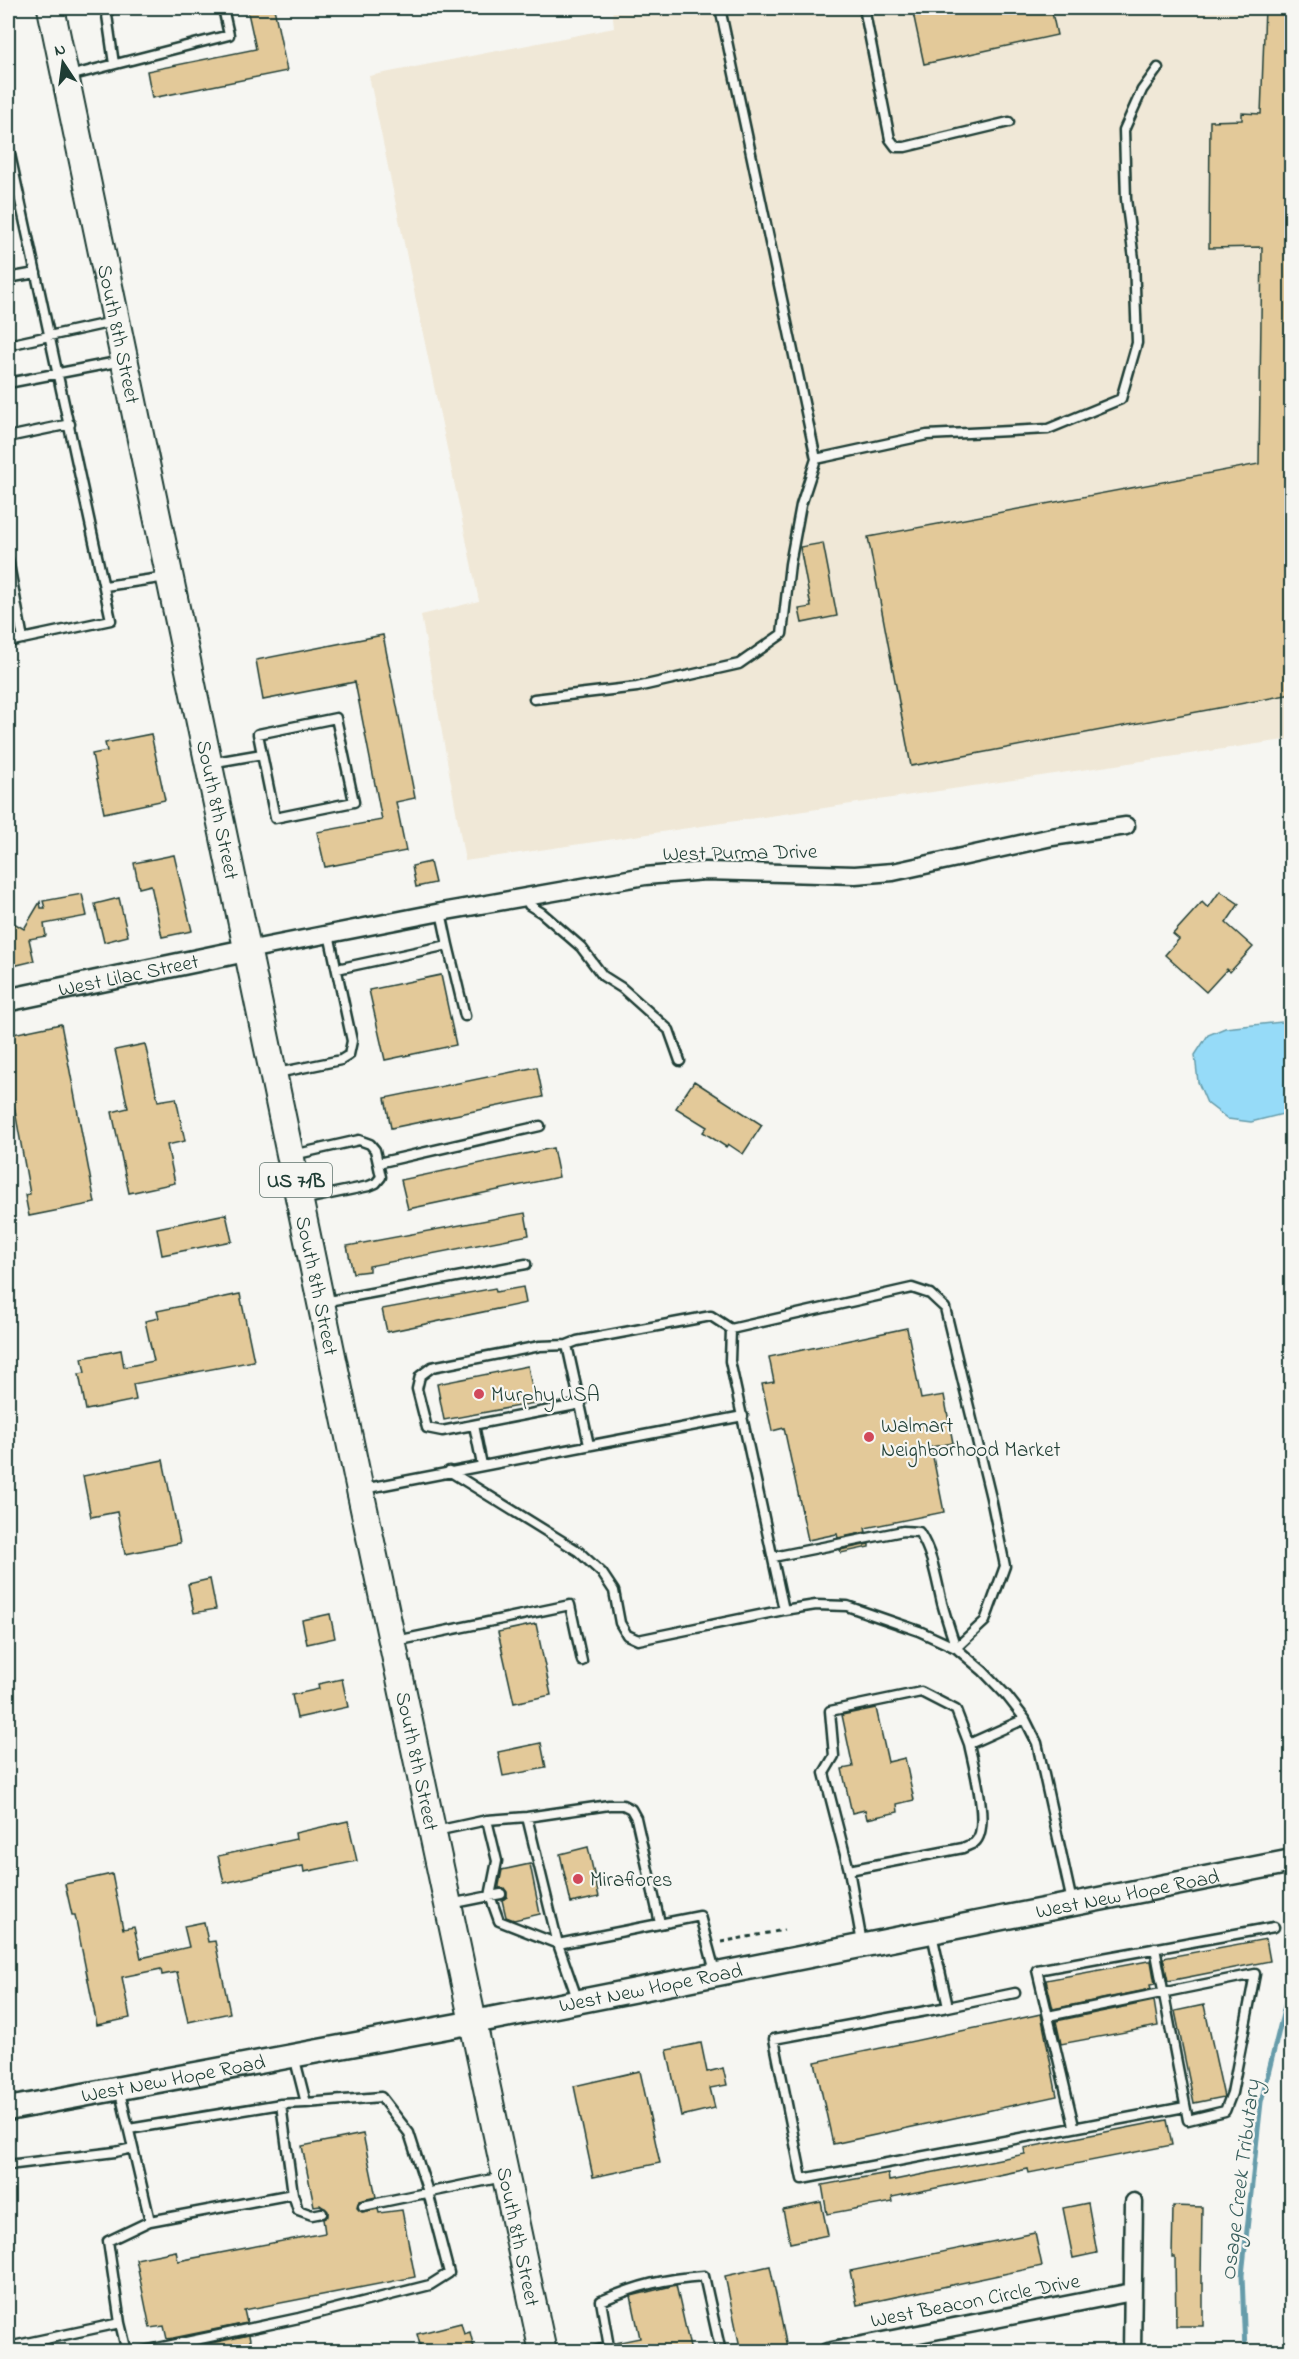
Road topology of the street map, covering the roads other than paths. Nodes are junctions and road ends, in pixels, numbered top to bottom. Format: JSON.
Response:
{"nodes":[{"id":1,"x":51,"y":8,"type":"edge"},
{"id":2,"x":106,"y":8,"type":"edge"},
{"id":3,"x":223,"y":8,"type":"edge"},
{"id":4,"x":720,"y":8,"type":"edge"},
{"id":5,"x":864,"y":8,"type":"edge"},
{"id":6,"x":114,"y":64,"type":"junction"},
{"id":7,"x":1158,"y":68,"type":"dead end"},
{"id":8,"x":66,"y":77,"type":"junction"},
{"id":9,"x":1009,"y":122,"type":"dead end"},
{"id":10,"x":8,"y":145,"type":"edge"},
{"id":11,"x":36,"y":273,"type":"junction"},
{"id":12,"x":8,"y":278,"type":"edge"},
{"id":13,"x":117,"y":321,"type":"junction"},
{"id":14,"x":50,"y":336,"type":"junction"},
{"id":15,"x":8,"y":345,"type":"edge"},
{"id":16,"x":125,"y":361,"type":"junction"},
{"id":17,"x":58,"y":372,"type":"junction"},
{"id":18,"x":8,"y":383,"type":"edge"},
{"id":19,"x":70,"y":424,"type":"junction"},
{"id":20,"x":8,"y":437,"type":"edge"},
{"id":21,"x":816,"y":459,"type":"junction"},
{"id":22,"x":8,"y":559,"type":"edge"},
{"id":23,"x":170,"y":576,"type":"junction"},
{"id":24,"x":105,"y":586,"type":"junction"},
{"id":25,"x":23,"y":639,"type":"junction"},
{"id":26,"x":8,"y":642,"type":"edge"},
{"id":27,"x":534,"y":699,"type":"dead end"},
{"id":28,"x":262,"y":754,"type":"junction"},
{"id":29,"x":209,"y":764,"type":"junction"},
{"id":30,"x":1126,"y":826,"type":"dead end"},
{"id":31,"x":525,"y":896,"type":"junction"},
{"id":32,"x":441,"y":912,"type":"junction"},
{"id":33,"x":329,"y":934,"type":"junction"},
{"id":34,"x":448,"y":945,"type":"junction"},
{"id":35,"x":248,"y":950,"type":"junction"},
{"id":36,"x":337,"y":969,"type":"junction"},
{"id":37,"x":8,"y":1000,"type":"edge"},
{"id":38,"x":465,"y":1016,"type":"dead end"},
{"id":39,"x":680,"y":1061,"type":"dead end"},
{"id":40,"x":274,"y":1074,"type":"junction"},
{"id":41,"x":540,"y":1126,"type":"dead end"},
{"id":42,"x":291,"y":1156,"type":"junction"},
{"id":43,"x":378,"y":1163,"type":"junction"},
{"id":44,"x":300,"y":1200,"type":"junction"},
{"id":45,"x":526,"y":1264,"type":"dead end"},
{"id":46,"x":321,"y":1302,"type":"junction"},
{"id":47,"x":731,"y":1329,"type":"junction"},
{"id":48,"x":567,"y":1345,"type":"junction"},
{"id":49,"x":581,"y":1404,"type":"junction"},
{"id":50,"x":743,"y":1416,"type":"junction"},
{"id":51,"x":474,"y":1425,"type":"junction"},
{"id":52,"x":590,"y":1445,"type":"junction"},
{"id":53,"x":482,"y":1465,"type":"junction"},
{"id":54,"x":449,"y":1471,"type":"junction"},
{"id":55,"x":360,"y":1490,"type":"junction"},
{"id":56,"x":773,"y":1557,"type":"junction"},
{"id":57,"x":784,"y":1610,"type":"junction"},
{"id":58,"x":392,"y":1642,"type":"junction"},
{"id":59,"x":956,"y":1648,"type":"junction"},
{"id":60,"x":582,"y":1661,"type":"dead end"},
{"id":61,"x":1025,"y":1719,"type":"junction"},
{"id":62,"x":969,"y":1744,"type":"junction"},
{"id":63,"x":527,"y":1817,"type":"junction"},
{"id":64,"x":487,"y":1820,"type":"junction"},
{"id":65,"x":433,"y":1831,"type":"junction"},
{"id":66,"x":1292,"y":1861,"type":"edge"},
{"id":67,"x":849,"y":1870,"type":"junction"},
{"id":68,"x":501,"y":1894,"type":"dead end"},
{"id":69,"x":490,"y":1896,"type":"junction"},
{"id":70,"x":448,"y":1904,"type":"junction"},
{"id":71,"x":1073,"y":1906,"type":"junction"},
{"id":72,"x":660,"y":1923,"type":"junction"},
{"id":73,"x":1274,"y":1927,"type":"dead end"},
{"id":74,"x":932,"y":1933,"type":"junction"},
{"id":75,"x":558,"y":1944,"type":"junction"},
{"id":76,"x":863,"y":1947,"type":"junction"},
{"id":77,"x":1155,"y":1948,"type":"junction"},
{"id":78,"x":716,"y":1975,"type":"junction"},
{"id":79,"x":1165,"y":1991,"type":"junction"},
{"id":80,"x":1015,"y":1993,"type":"dead end"},
{"id":81,"x":578,"y":2002,"type":"junction"},
{"id":82,"x":948,"y":2007,"type":"junction"},
{"id":83,"x":1048,"y":2016,"type":"junction"},
{"id":84,"x":474,"y":2022,"type":"junction"},
{"id":85,"x":294,"y":2055,"type":"junction"},
{"id":86,"x":119,"y":2088,"type":"junction"},
{"id":87,"x":306,"y":2103,"type":"junction"},
{"id":88,"x":281,"y":2104,"type":"junction"},
{"id":89,"x":1185,"y":2107,"type":"junction"},
{"id":90,"x":8,"y":2109,"type":"edge"},
{"id":91,"x":1074,"y":2126,"type":"junction"},
{"id":92,"x":129,"y":2129,"type":"junction"},
{"id":93,"x":133,"y":2148,"type":"junction"},
{"id":94,"x":8,"y":2165,"type":"edge"},
{"id":95,"x":506,"y":2176,"type":"junction"},
{"id":96,"x":428,"y":2192,"type":"junction"},
{"id":97,"x":293,"y":2194,"type":"junction"},
{"id":98,"x":1134,"y":2202,"type":"dead end"},
{"id":99,"x":363,"y":2206,"type":"dead end"},
{"id":100,"x":322,"y":2213,"type":"dead end"},
{"id":101,"x":150,"y":2221,"type":"junction"},
{"id":102,"x":1132,"y":2292,"type":"junction"},
{"id":103,"x":120,"y":2323,"type":"junction"},
{"id":104,"x":8,"y":2347,"type":"edge"},
{"id":105,"x":609,"y":2349,"type":"edge"},
{"id":106,"x":127,"y":2352,"type":"edge"},
{"id":107,"x":138,"y":2352,"type":"edge"},
{"id":108,"x":543,"y":2352,"type":"edge"},
{"id":109,"x":591,"y":2352,"type":"edge"},
{"id":110,"x":720,"y":2352,"type":"edge"},
{"id":111,"x":827,"y":2352,"type":"edge"},
{"id":112,"x":1132,"y":2352,"type":"edge"}],
"edges":[{"from":1,"to":8,"type":"main road","name":"South 8th Street","number":"US 71B"},
{"from":2,"to":6,"type":"lane"},
{"from":3,"to":6,"type":"lane"},
{"from":4,"to":21,"type":"lane"},
{"from":5,"to":9,"type":"lane"},
{"from":6,"to":8,"type":"lane"},
{"from":7,"to":21,"type":"lane"},
{"from":8,"to":13,"type":"main road","name":"South 8th Street","number":"US 71B"},
{"from":10,"to":11,"type":"lane"},
{"from":11,"to":12,"type":"lane"},
{"from":11,"to":14,"type":"lane"},
{"from":13,"to":14,"type":"lane"},
{"from":13,"to":16,"type":"main road","name":"South 8th Street","number":"US 71B"},
{"from":14,"to":15,"type":"lane"},
{"from":14,"to":17,"type":"lane"},
{"from":16,"to":17,"type":"lane"},
{"from":16,"to":23,"type":"main road","name":"South 8th Street","number":"US 71B"},
{"from":17,"to":18,"type":"lane"},
{"from":17,"to":19,"type":"lane"},
{"from":19,"to":20,"type":"lane"},
{"from":19,"to":24,"type":"lane"},
{"from":21,"to":27,"type":"lane"},
{"from":22,"to":25,"type":"lane"},
{"from":23,"to":24,"type":"lane"},
{"from":23,"to":29,"type":"main road","name":"South 8th Street","number":"US 71B"},
{"from":24,"to":25,"type":"lane"},
{"from":25,"to":26,"type":"lane"},
{"from":28,"to":28,"type":"lane"},
{"from":28,"to":29,"type":"lane"},
{"from":29,"to":35,"type":"main road","name":"South 8th Street","number":"US 71B"},
{"from":30,"to":31,"type":"street","name":"West Purma Drive"},
{"from":31,"to":32,"type":"street","name":"West Purma Drive"},
{"from":31,"to":39,"type":"lane"},
{"from":32,"to":33,"type":"street","name":"West Purma Drive"},
{"from":32,"to":34,"type":"lane"},
{"from":33,"to":35,"type":"street","name":"West Purma Drive"},
{"from":33,"to":36,"type":"lane"},
{"from":34,"to":36,"type":"lane"},
{"from":34,"to":38,"type":"lane"},
{"from":35,"to":37,"type":"street","name":"West Lilac Street"},
{"from":35,"to":40,"type":"main road","name":"South 8th Street","number":"US 71B"},
{"from":36,"to":40,"type":"lane"},
{"from":40,"to":42,"type":"main road","name":"South 8th Street","number":"US 71B"},
{"from":41,"to":43,"type":"lane"},
{"from":42,"to":43,"type":"lane"},
{"from":42,"to":44,"type":"main road","name":"South 8th Street","number":"US 71B"},
{"from":43,"to":44,"type":"lane"},
{"from":44,"to":46,"type":"main road","name":"South 8th Street","number":"US 71B"},
{"from":45,"to":46,"type":"lane"},
{"from":46,"to":55,"type":"main road","name":"South 8th Street","number":"US 71B"},
{"from":47,"to":48,"type":"lane"},
{"from":47,"to":50,"type":"lane"},
{"from":47,"to":59,"type":"lane"},
{"from":48,"to":49,"type":"lane"},
{"from":48,"to":51,"type":"lane"},
{"from":49,"to":51,"type":"lane"},
{"from":49,"to":52,"type":"lane"},
{"from":50,"to":52,"type":"lane"},
{"from":50,"to":56,"type":"lane"},
{"from":51,"to":53,"type":"lane"},
{"from":52,"to":53,"type":"lane"},
{"from":53,"to":54,"type":"lane"},
{"from":54,"to":55,"type":"lane"},
{"from":54,"to":57,"type":"lane"},
{"from":55,"to":58,"type":"main road","name":"South 8th Street","number":"US 71B"},
{"from":56,"to":57,"type":"lane"},
{"from":56,"to":59,"type":"lane"},
{"from":57,"to":59,"type":"lane"},
{"from":58,"to":60,"type":"lane"},
{"from":58,"to":65,"type":"main road","name":"South 8th Street","number":"US 71B"},
{"from":59,"to":61,"type":"lane"},
{"from":61,"to":62,"type":"lane"},
{"from":61,"to":71,"type":"lane"},
{"from":62,"to":67,"type":"lane"},
{"from":62,"to":67,"type":"lane"},
{"from":63,"to":64,"type":"lane"},
{"from":63,"to":72,"type":"lane"},
{"from":63,"to":75,"type":"lane"},
{"from":64,"to":65,"type":"lane"},
{"from":64,"to":69,"type":"lane"},
{"from":65,"to":70,"type":"main road","name":"South 8th Street","number":"US 71B"},
{"from":66,"to":71,"type":"main road","name":"West New Hope Road"},
{"from":67,"to":76,"type":"lane"},
{"from":68,"to":69,"type":"lane"},
{"from":69,"to":70,"type":"lane"},
{"from":69,"to":75,"type":"lane"},
{"from":70,"to":84,"type":"main road","name":"South 8th Street","number":"US 71B"},
{"from":71,"to":74,"type":"main road","name":"West New Hope Road"},
{"from":72,"to":75,"type":"lane"},
{"from":72,"to":78,"type":"lane"},
{"from":73,"to":77,"type":"lane"},
{"from":74,"to":76,"type":"main road","name":"West New Hope Road"},
{"from":74,"to":82,"type":"lane"},
{"from":75,"to":81,"type":"lane"},
{"from":76,"to":78,"type":"main road","name":"West New Hope Road"},
{"from":77,"to":79,"type":"lane"},
{"from":77,"to":83,"type":"lane"},
{"from":78,"to":81,"type":"main road","name":"West New Hope Road"},
{"from":79,"to":83,"type":"lane"},
{"from":79,"to":89,"type":"lane"},
{"from":79,"to":89,"type":"lane"},
{"from":80,"to":82,"type":"lane"},
{"from":81,"to":84,"type":"main road","name":"West New Hope Road"},
{"from":82,"to":91,"type":"lane"},
{"from":83,"to":91,"type":"lane"},
{"from":84,"to":85,"type":"main road","name":"West New Hope Road"},
{"from":84,"to":95,"type":"main road","name":"South 8th Street","number":"US 71B"},
{"from":85,"to":86,"type":"main road","name":"West New Hope Road"},
{"from":85,"to":87,"type":"lane"},
{"from":86,"to":90,"type":"main road","name":"West New Hope Road"},
{"from":86,"to":92,"type":"lane"},
{"from":87,"to":88,"type":"lane"},
{"from":87,"to":96,"type":"lane"},
{"from":88,"to":92,"type":"lane"},
{"from":88,"to":97,"type":"lane"},
{"from":89,"to":91,"type":"lane"},
{"from":92,"to":93,"type":"lane"},
{"from":93,"to":94,"type":"lane"},
{"from":93,"to":101,"type":"lane"},
{"from":95,"to":96,"type":"lane"},
{"from":95,"to":108,"type":"main road","name":"South 8th Street","number":"US 71B"},
{"from":96,"to":99,"type":"lane"},
{"from":96,"to":107,"type":"lane"},
{"from":97,"to":100,"type":"lane"},
{"from":97,"to":101,"type":"lane"},
{"from":98,"to":102,"type":"street"},
{"from":101,"to":103,"type":"lane"},
{"from":102,"to":111,"type":"street","name":"West Beacon Circle Drive"},
{"from":102,"to":112,"type":"street"},
{"from":103,"to":104,"type":"lane"},
{"from":103,"to":106,"type":"lane"},
{"from":105,"to":109,"type":"lane"},
{"from":105,"to":110,"type":"lane"}]}
